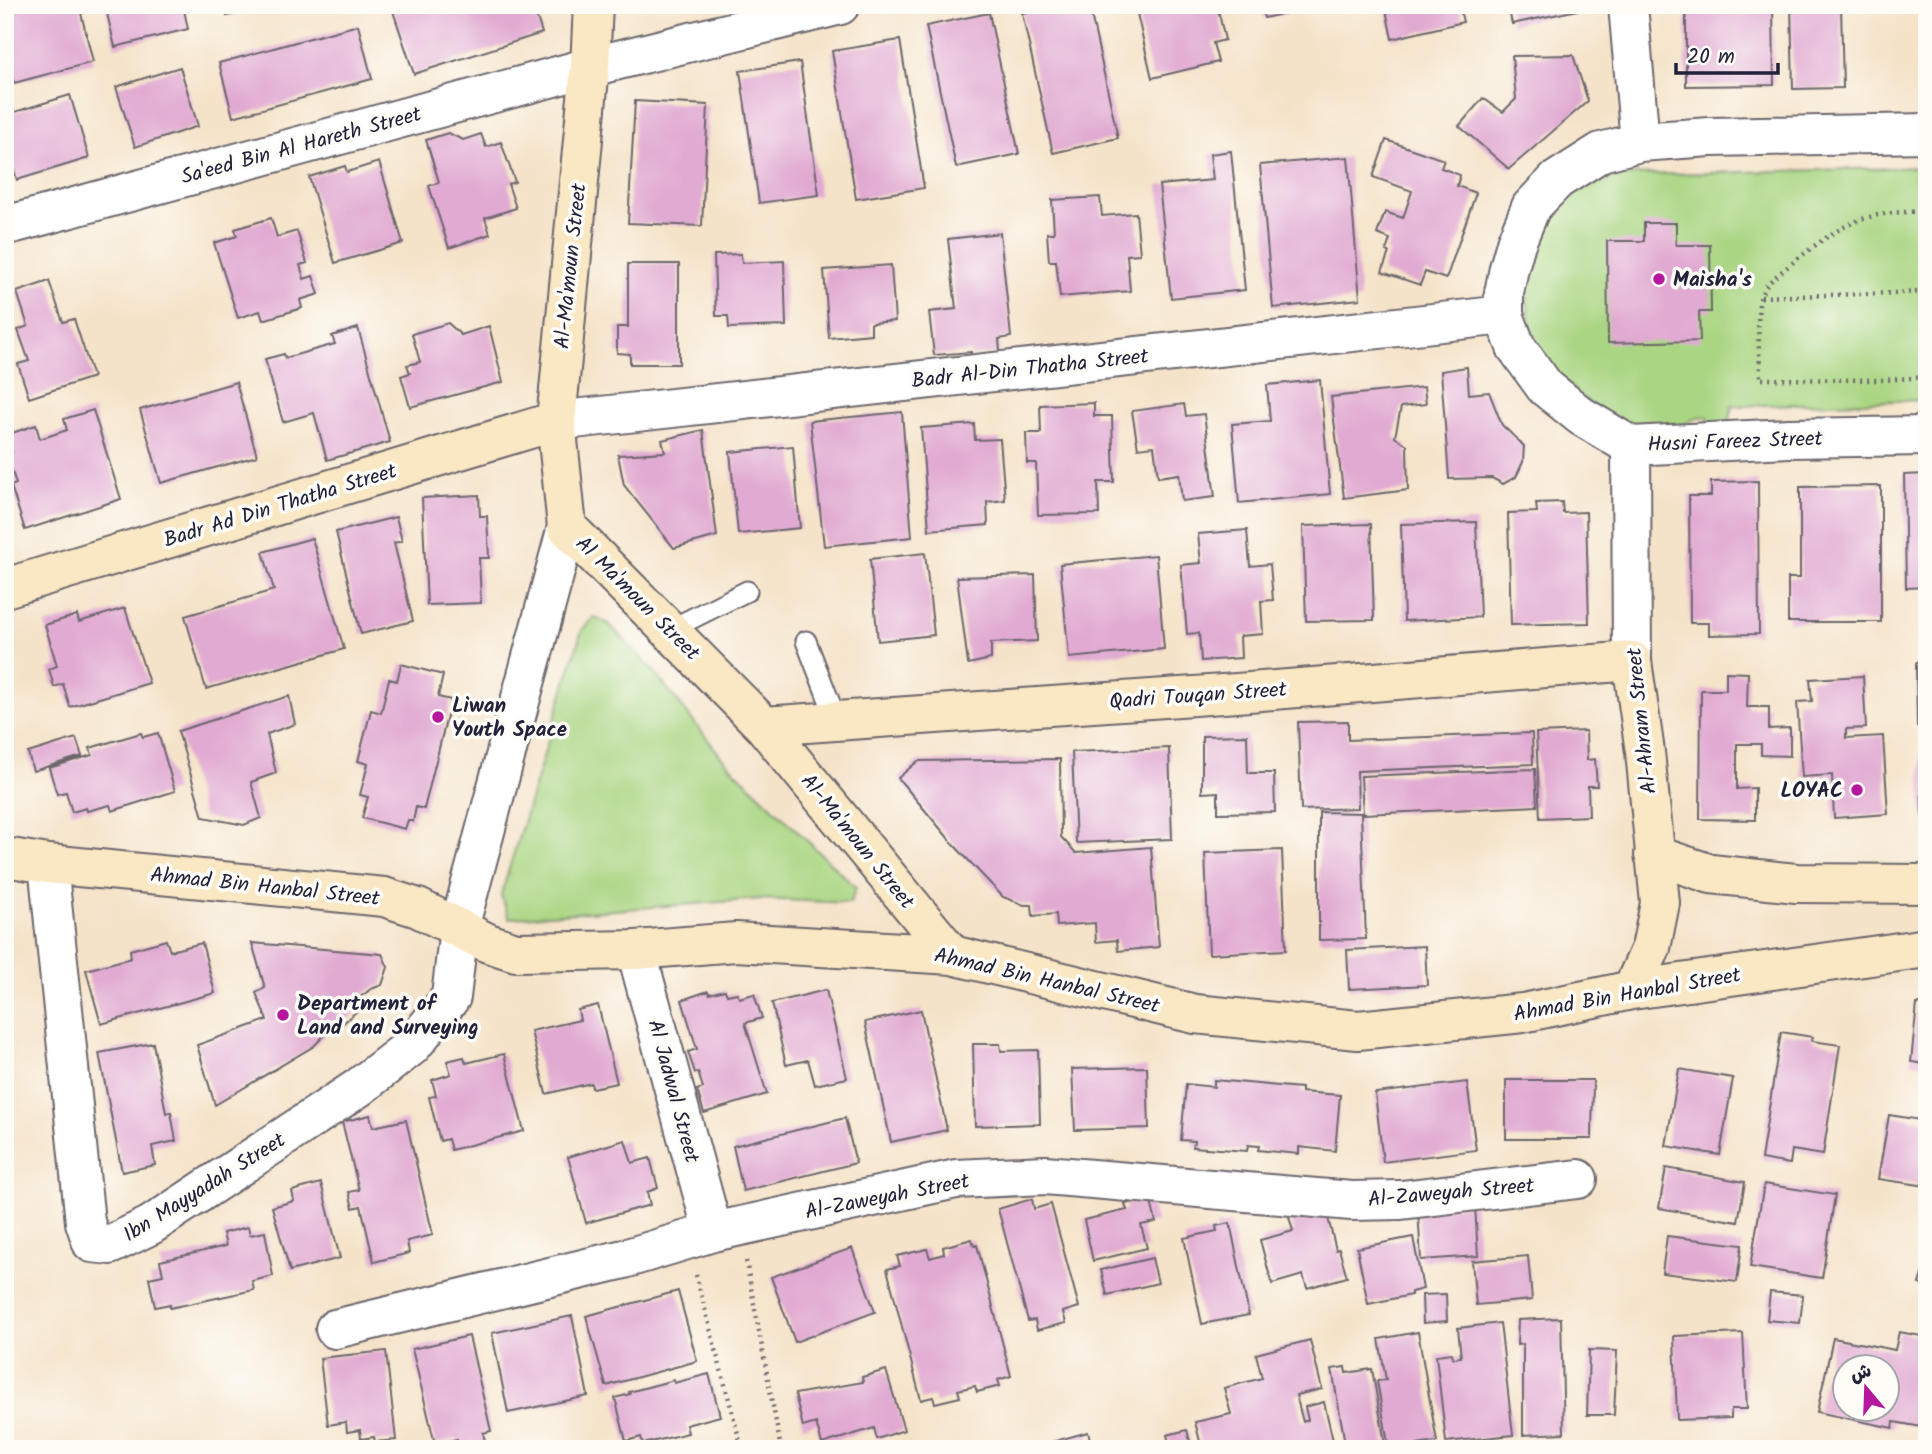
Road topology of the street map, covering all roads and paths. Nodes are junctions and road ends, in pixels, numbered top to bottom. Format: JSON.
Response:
{"nodes":[{"id":1,"x":593,"y":5,"type":"edge"},
{"id":2,"x":840,"y":5,"type":"edge"},
{"id":3,"x":1628,"y":5,"type":"edge"},
{"id":4,"x":590,"y":67,"type":"junction"},
{"id":5,"x":1927,"y":133,"type":"edge"},
{"id":6,"x":1640,"y":142,"type":"junction"},
{"id":7,"x":1927,"y":212,"type":"edge"},
{"id":8,"x":12,"y":224,"type":"dead end"},
{"id":9,"x":1927,"y":292,"type":"edge"},
{"id":10,"x":1760,"y":297,"type":"junction"},
{"id":11,"x":1504,"y":314,"type":"junction"},
{"id":12,"x":1927,"y":377,"type":"edge"},
{"id":13,"x":556,"y":421,"type":"junction"},
{"id":14,"x":1927,"y":436,"type":"edge"},
{"id":15,"x":1631,"y":446,"type":"junction"},
{"id":16,"x":567,"y":527,"type":"junction"},
{"id":17,"x":5,"y":588,"type":"edge"},
{"id":18,"x":747,"y":591,"type":"dead end"},
{"id":19,"x":669,"y":630,"type":"junction"},
{"id":20,"x":806,"y":641,"type":"dead end"},
{"id":21,"x":1632,"y":661,"type":"junction"},
{"id":22,"x":837,"y":721,"type":"junction"},
{"id":23,"x":764,"y":726,"type":"junction"},
{"id":24,"x":1654,"y":855,"type":"junction"},
{"id":25,"x":5,"y":857,"type":"edge"},
{"id":26,"x":47,"y":864,"type":"junction"},
{"id":27,"x":1927,"y":884,"type":"edge"},
{"id":28,"x":459,"y":928,"type":"junction"},
{"id":29,"x":1927,"y":948,"type":"edge"},
{"id":30,"x":636,"y":950,"type":"junction"},
{"id":31,"x":952,"y":955,"type":"junction"},
{"id":32,"x":1632,"y":990,"type":"junction"},
{"id":33,"x":1578,"y":1179,"type":"dead end"},
{"id":34,"x":713,"y":1233,"type":"junction"},
{"id":35,"x":335,"y":1329,"type":"dead end"},
{"id":36,"x":742,"y":1449,"type":"edge"},
{"id":37,"x":781,"y":1449,"type":"edge"}],
"edges":[{"from":1,"to":4,"type":"street","name":"Al-Ma'moun Street"},
{"from":2,"to":4,"type":"street","name":"Sa'eed Bin Al Hareth Street"},
{"from":3,"to":6,"type":"street"},
{"from":4,"to":8,"type":"street","name":"Sa'eed Bin Al Hareth Street"},
{"from":4,"to":13,"type":"street","name":"Al-Ma'moun Street"},
{"from":5,"to":6,"type":"street","name":"Husni Fareez Street"},
{"from":6,"to":11,"type":"street","name":"Husni Fareez Street"},
{"from":7,"to":10,"type":"path"},
{"from":9,"to":10,"type":"path"},
{"from":10,"to":12,"type":"path"},
{"from":11,"to":13,"type":"street","name":"Badr Al-Din Thatha Street"},
{"from":11,"to":15,"type":"street","name":"Husni Fareez Street"},
{"from":13,"to":16,"type":"street","name":"Al-Ma'moun Street"},
{"from":13,"to":17,"type":"street","name":"Badr Ad Din Thatha Street"},
{"from":14,"to":15,"type":"street","name":"Husni Fareez Street"},
{"from":15,"to":21,"type":"street","name":"Al-Ahram Street"},
{"from":16,"to":19,"type":"street","name":"Al Ma'moun Street"},
{"from":16,"to":28,"type":"street","name":"Al Ma'moun Street"},
{"from":18,"to":19,"type":"lane"},
{"from":19,"to":23,"type":"street","name":"Al Ma'moun Street"},
{"from":20,"to":22,"type":"lane"},
{"from":21,"to":22,"type":"street","name":"Qadri Touqan Street"},
{"from":21,"to":24,"type":"street","name":"Al-Ahram Street"},
{"from":22,"to":23,"type":"street","name":"Qadri Touqan Street"},
{"from":23,"to":31,"type":"street","name":"Al-Ma'moun Street"},
{"from":24,"to":27,"type":"street"},
{"from":24,"to":32,"type":"street","name":"Al-Ahram Street"},
{"from":25,"to":26,"type":"street","name":"Ahmad Bin Hanbal Street"},
{"from":26,"to":28,"type":"street","name":"Ahmad Bin Hanbal Street"},
{"from":26,"to":28,"type":"street","name":"Ibn Mayyadah Street"},
{"from":28,"to":30,"type":"street","name":"Ahmad Bin Hanbal Street"},
{"from":29,"to":32,"type":"street","name":"Ahmad Bin Hanbal Street"},
{"from":30,"to":31,"type":"street","name":"Ahmad Bin Hanbal Street"},
{"from":30,"to":34,"type":"street","name":"Al Jadwal Street"},
{"from":31,"to":32,"type":"street","name":"Ahmad Bin Hanbal Street"},
{"from":33,"to":34,"type":"street","name":"Al-Zaweyah Street"},
{"from":34,"to":35,"type":"street","name":"Al-Zaweyah Street"},
{"from":34,"to":36,"type":"path"},
{"from":34,"to":37,"type":"path"}]}
